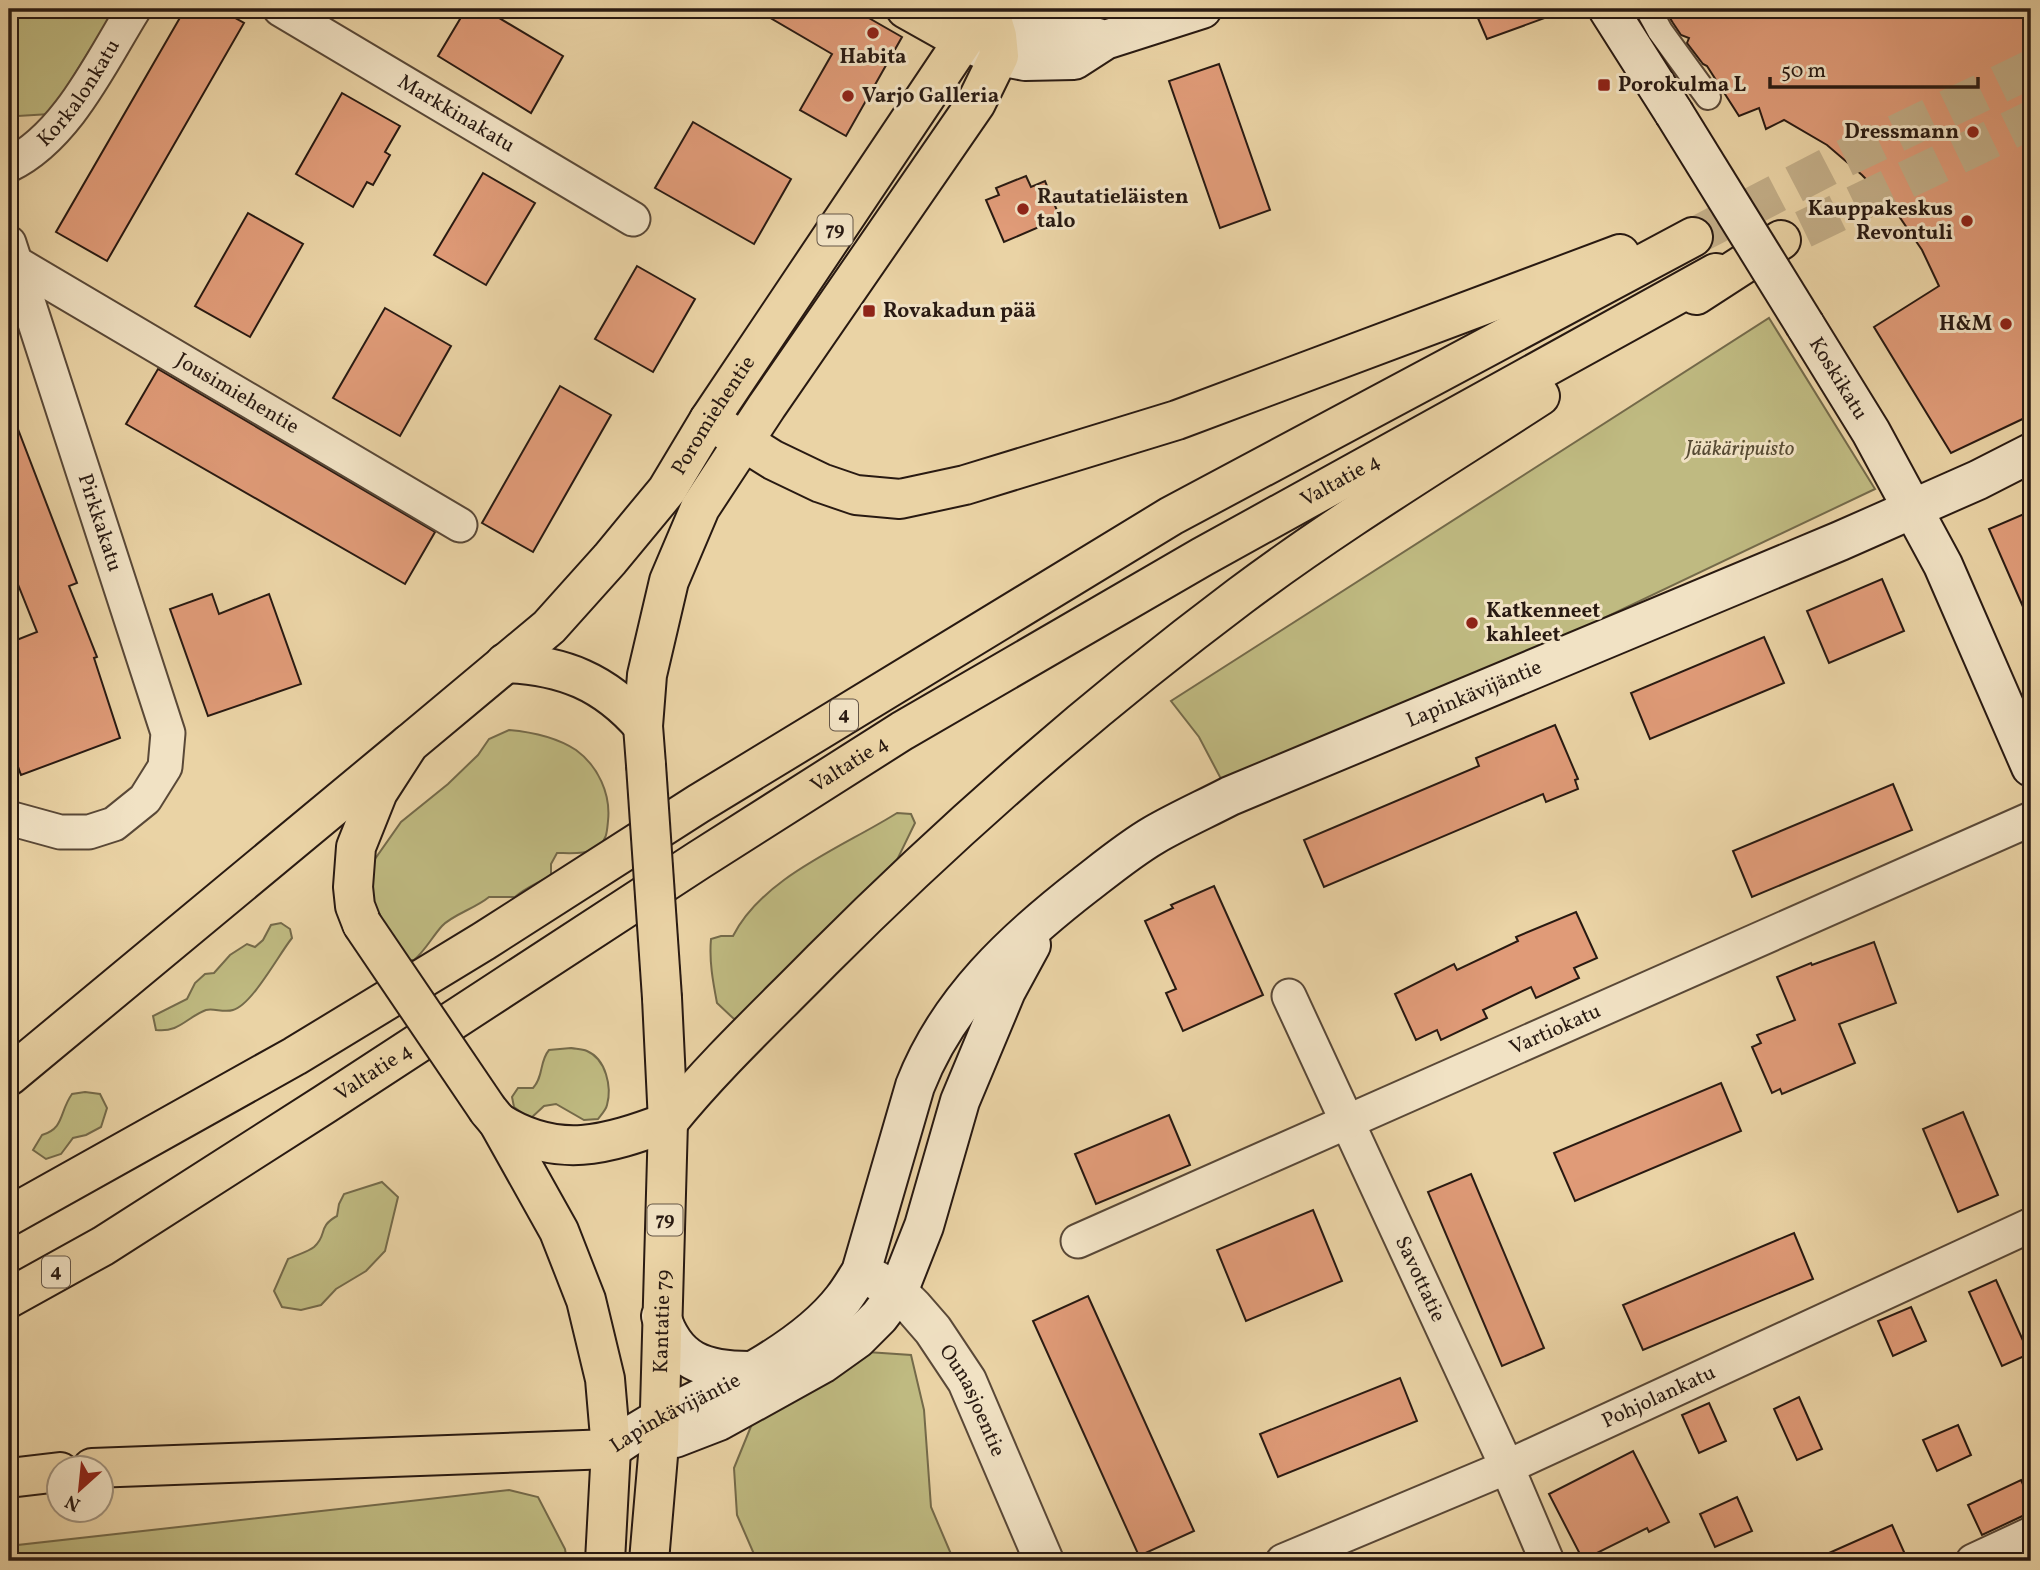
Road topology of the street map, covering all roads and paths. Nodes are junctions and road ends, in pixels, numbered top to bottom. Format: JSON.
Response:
{"nodes":[{"id":1,"x":134,"y":9,"type":"edge"},
{"id":2,"x":280,"y":9,"type":"edge"},
{"id":3,"x":906,"y":9,"type":"edge"},
{"id":4,"x":1202,"y":9,"type":"edge"},
{"id":5,"x":1608,"y":9,"type":"edge"},
{"id":6,"x":1648,"y":9,"type":"edge"},
{"id":7,"x":981,"y":19,"type":"edge"},
{"id":8,"x":1105,"y":40,"type":"junction"},
{"id":9,"x":999,"y":56,"type":"junction"},
{"id":10,"x":1708,"y":97,"type":"dead end"},
{"id":11,"x":9,"y":165,"type":"edge"},
{"id":12,"x":634,"y":219,"type":"dead end"},
{"id":13,"x":1781,"y":240,"type":"tunnel mouth"},
{"id":14,"x":12,"y":253,"type":"edge"},
{"id":15,"x":1716,"y":273,"type":"tunnel mouth"},
{"id":16,"x":709,"y":420,"type":"junction"},
{"id":17,"x":743,"y":441,"type":"junction"},
{"id":18,"x":2031,"y":453,"type":"edge"},
{"id":19,"x":1911,"y":509,"type":"junction"},
{"id":20,"x":460,"y":525,"type":"dead end"},
{"id":21,"x":505,"y":663,"type":"junction"},
{"id":22,"x":643,"y":726,"type":"junction"},
{"id":23,"x":409,"y":744,"type":"junction"},
{"id":24,"x":2031,"y":766,"type":"edge"},
{"id":25,"x":9,"y":818,"type":"edge"},
{"id":26,"x":2031,"y":819,"type":"edge"},
{"id":27,"x":1047,"y":914,"type":"junction"},
{"id":28,"x":1289,"y":996,"type":"dead end"},
{"id":29,"x":662,"y":998,"type":"joint"},
{"id":30,"x":9,"y":1076,"type":"edge"},
{"id":31,"x":493,"y":1116,"type":"junction"},
{"id":32,"x":668,"y":1122,"type":"junction"},
{"id":33,"x":1347,"y":1122,"type":"junction"},
{"id":34,"x":9,"y":1216,"type":"edge"},
{"id":35,"x":2031,"y":1225,"type":"edge"},
{"id":36,"x":1078,"y":1241,"type":"dead end"},
{"id":37,"x":861,"y":1272,"type":"junction"},
{"id":38,"x":898,"y":1292,"type":"junction"},
{"id":39,"x":9,"y":1298,"type":"edge"},
{"id":40,"x":661,"y":1316,"type":"junction"},
{"id":41,"x":749,"y":1371,"type":"junction"},
{"id":42,"x":659,"y":1431,"type":"junction"},
{"id":43,"x":611,"y":1449,"type":"junction"},
{"id":44,"x":116,"y":1467,"type":"edge"},
{"id":45,"x":1507,"y":1467,"type":"junction"},
{"id":46,"x":46,"y":1474,"type":"edge"},
{"id":47,"x":9,"y":1478,"type":"edge"},
{"id":48,"x":2031,"y":1534,"type":"edge"},
{"id":49,"x":605,"y":1561,"type":"edge"},
{"id":50,"x":649,"y":1561,"type":"edge"},
{"id":51,"x":1044,"y":1561,"type":"edge"},
{"id":52,"x":1283,"y":1561,"type":"edge"},
{"id":53,"x":1547,"y":1561,"type":"edge"},
{"id":54,"x":1972,"y":1561,"type":"edge"}],
"edges":[{"from":1,"to":11,"type":"street","name":"Korkalonkatu"},
{"from":2,"to":12,"type":"street","name":"Markkinakatu"},
{"from":3,"to":7,"type":"main road"},
{"from":4,"to":8,"type":"main road"},
{"from":5,"to":19,"type":"main road","name":"Koskikatu","bridge":true},
{"from":6,"to":10,"type":"street"},
{"from":7,"to":8,"type":"main road"},
{"from":7,"to":9,"type":"main road"},
{"from":7,"to":16,"type":"main road","name":"Poromiehentie","number":"79"},
{"from":8,"to":9,"type":"main road"},
{"from":9,"to":17,"type":"main road","name":"Poromiehentie","number":"79"},
{"from":13,"to":32,"type":"main road"},
{"from":14,"to":20,"type":"street","name":"Jousimiehentie"},
{"from":14,"to":25,"type":"street","name":"Pirkkakatu"},
{"from":15,"to":39,"type":"main road","name":"Valtatie 4","number":"4"},
{"from":16,"to":17,"type":"main road"},
{"from":16,"to":21,"type":"main road","name":"Poromiehentie","number":"79"},
{"from":17,"to":22,"type":"main road","name":"Poromiehentie","number":"79"},
{"from":17,"to":34,"type":"main road","name":"Valtatie 4","number":"4"},
{"from":18,"to":19,"type":"main road","name":"Lapinkävijäntie"},
{"from":19,"to":24,"type":"main road","name":"Koskikatu"},
{"from":19,"to":27,"type":"main road","name":"Lapinkävijäntie"},
{"from":21,"to":22,"type":"main road"},
{"from":21,"to":23,"type":"main road","name":"Poromiehentie","number":"79"},
{"from":22,"to":29,"type":"main road","name":"Poromiehentie","number":"79","bridge":true},
{"from":23,"to":30,"type":"main road","name":"Poromiehentie"},
{"from":23,"to":31,"type":"main road","number":"79","bridge":true},
{"from":26,"to":33,"type":"street","name":"Vartiokatu"},
{"from":27,"to":37,"type":"main road","name":"Lapinkävijäntie"},
{"from":27,"to":38,"type":"main road","name":"Lapinkävijäntie"},
{"from":28,"to":33,"type":"street","name":"Savottatie"},
{"from":29,"to":32,"type":"main road","name":"Kantatie 79","number":"79"},
{"from":31,"to":32,"type":"main road"},
{"from":31,"to":43,"type":"main road","number":"79"},
{"from":32,"to":40,"type":"main road","name":"Kantatie 79","number":"79"},
{"from":33,"to":36,"type":"street","name":"Vartiokatu"},
{"from":33,"to":45,"type":"street","name":"Savottatie"},
{"from":35,"to":45,"type":"street","name":"Pohjolankatu"},
{"from":37,"to":38,"type":"main road","name":"Ounasjoentie"},
{"from":37,"to":41,"type":"main road","name":"Lapinkävijäntie"},
{"from":38,"to":42,"type":"main road","name":"Lapinkävijäntie"},
{"from":38,"to":51,"type":"main road","name":"Ounasjoentie"},
{"from":40,"to":41,"type":"main road"},
{"from":40,"to":42,"type":"main road","name":"Kantatie 79","number":"79"},
{"from":41,"to":42,"type":"main road","name":"Lapinkävijäntie"},
{"from":42,"to":43,"type":"main road","name":"Lapinkävijäntie"},
{"from":42,"to":50,"type":"main road","name":"Kantatie 79","number":"79"},
{"from":43,"to":44,"type":"main road"},
{"from":43,"to":49,"type":"main road","number":"79"},
{"from":45,"to":52,"type":"street","name":"Pohjolankatu"},
{"from":45,"to":53,"type":"street","name":"Savottatie"},
{"from":46,"to":47,"type":"main road"},
{"from":48,"to":54,"type":"street"}]}
